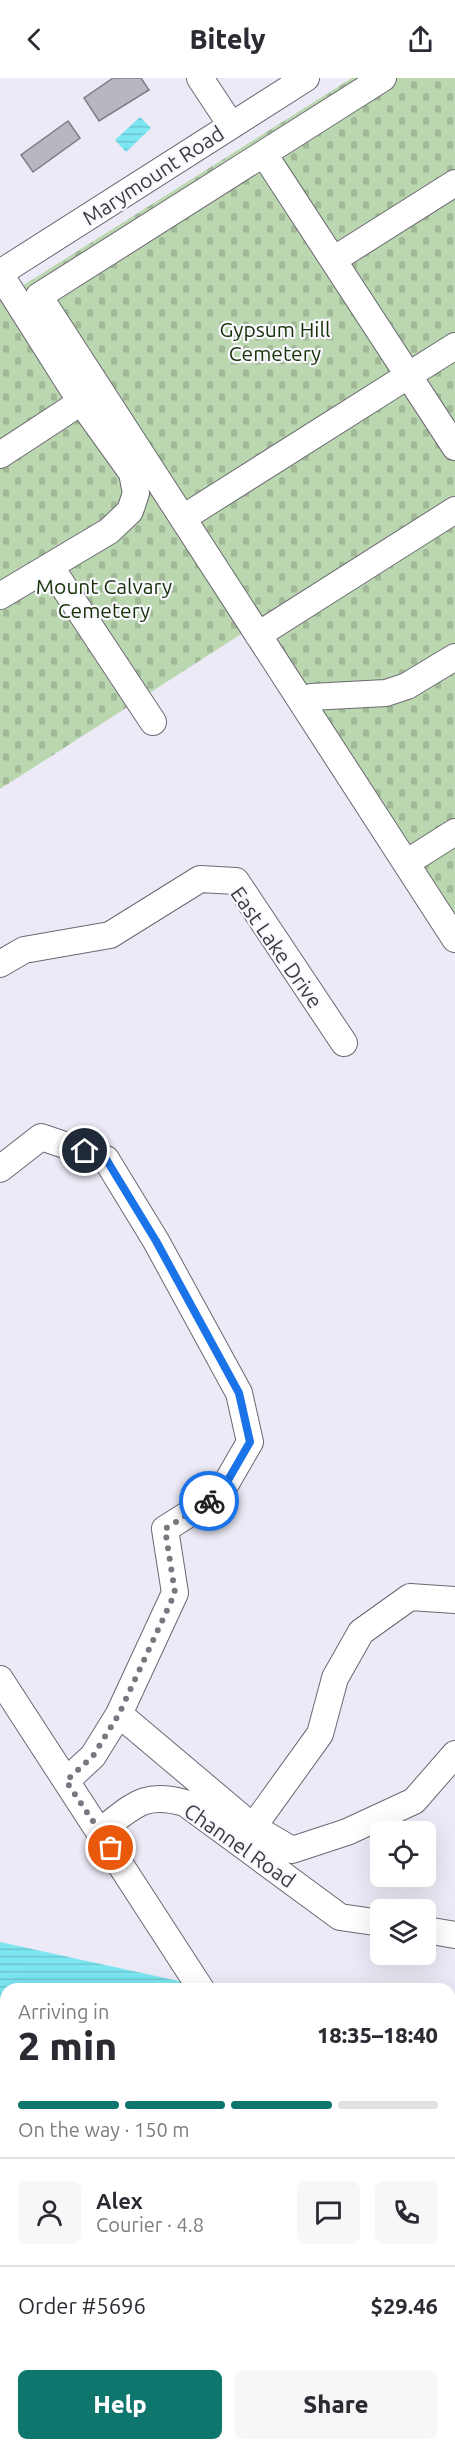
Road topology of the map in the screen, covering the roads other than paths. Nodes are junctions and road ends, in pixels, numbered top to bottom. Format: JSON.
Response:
{"nodes":[{"id":1,"x":200,"y":78,"type":"edge"},
{"id":2,"x":306,"y":78,"type":"edge"},
{"id":3,"x":383,"y":78,"type":"edge"},
{"id":4,"x":231,"y":125,"type":"junction"},
{"id":5,"x":264,"y":154,"type":"junction"},
{"id":6,"x":455,"y":183,"type":"edge"},
{"id":7,"x":333,"y":260,"type":"junction"},
{"id":8,"x":0,"y":274,"type":"edge"},
{"id":9,"x":9,"y":307,"type":"edge"},
{"id":10,"x":455,"y":346,"type":"edge"},
{"id":11,"x":408,"y":375,"type":"junction"},
{"id":12,"x":81,"y":402,"type":"junction"},
{"id":13,"x":455,"y":447,"type":"edge"},
{"id":14,"x":0,"y":455,"type":"edge"},
{"id":15,"x":455,"y":510,"type":"edge"},
{"id":16,"x":183,"y":518,"type":"junction"},
{"id":17,"x":50,"y":566,"type":"junction"},
{"id":18,"x":0,"y":596,"type":"edge"},
{"id":19,"x":258,"y":635,"type":"junction"},
{"id":20,"x":455,"y":657,"type":"edge"},
{"id":21,"x":311,"y":697,"type":"dead end"},
{"id":22,"x":153,"y":722,"type":"dead end"},
{"id":23,"x":455,"y":832,"type":"edge"},
{"id":24,"x":406,"y":863,"type":"junction"},
{"id":25,"x":455,"y":939,"type":"edge"},
{"id":26,"x":0,"y":964,"type":"edge"},
{"id":27,"x":344,"y":1043,"type":"dead end"},
{"id":28,"x":0,"y":1169,"type":"edge"},
{"id":29,"x":455,"y":1600,"type":"edge"},
{"id":30,"x":0,"y":1679,"type":"edge"},
{"id":31,"x":119,"y":1714,"type":"junction"},
{"id":32,"x":455,"y":1754,"type":"edge"},
{"id":33,"x":66,"y":1781,"type":"junction"},
{"id":34,"x":253,"y":1827,"type":"junction"},
{"id":35,"x":100,"y":1831,"type":"junction"},
{"id":36,"x":370,"y":1921,"type":"edge"},
{"id":37,"x":436,"y":1932,"type":"edge"},
{"id":38,"x":455,"y":1935,"type":"edge"},
{"id":39,"x":197,"y":1983,"type":"edge"}],
"edges":[{"from":1,"to":4,"type":"street"},
{"from":2,"to":4,"type":"street","name":"Marymount Road"},
{"from":3,"to":5,"type":"street"},
{"from":4,"to":8,"type":"street","name":"Marymount Road"},
{"from":5,"to":7,"type":"street"},
{"from":5,"to":16,"type":"street"},
{"from":6,"to":7,"type":"street"},
{"from":7,"to":11,"type":"street"},
{"from":8,"to":9,"type":"street"},
{"from":9,"to":12,"type":"street"},
{"from":10,"to":11,"type":"street"},
{"from":11,"to":13,"type":"street"},
{"from":11,"to":16,"type":"street"},
{"from":12,"to":14,"type":"street"},
{"from":12,"to":17,"type":"street"},
{"from":15,"to":19,"type":"street"},
{"from":16,"to":19,"type":"street"},
{"from":17,"to":18,"type":"street"},
{"from":17,"to":22,"type":"street"},
{"from":19,"to":24,"type":"street"},
{"from":20,"to":21,"type":"street"},
{"from":23,"to":24,"type":"street"},
{"from":24,"to":25,"type":"street"},
{"from":26,"to":27,"type":"street","name":"East Lake Drive"},
{"from":28,"to":31,"type":"street"},
{"from":29,"to":34,"type":"street"},
{"from":30,"to":33,"type":"street"},
{"from":31,"to":33,"type":"street"},
{"from":31,"to":34,"type":"street"},
{"from":32,"to":34,"type":"street"},
{"from":33,"to":35,"type":"street"},
{"from":35,"to":36,"type":"street","name":"Channel Road"},
{"from":35,"to":39,"type":"street"},
{"from":37,"to":38,"type":"street"}]}
